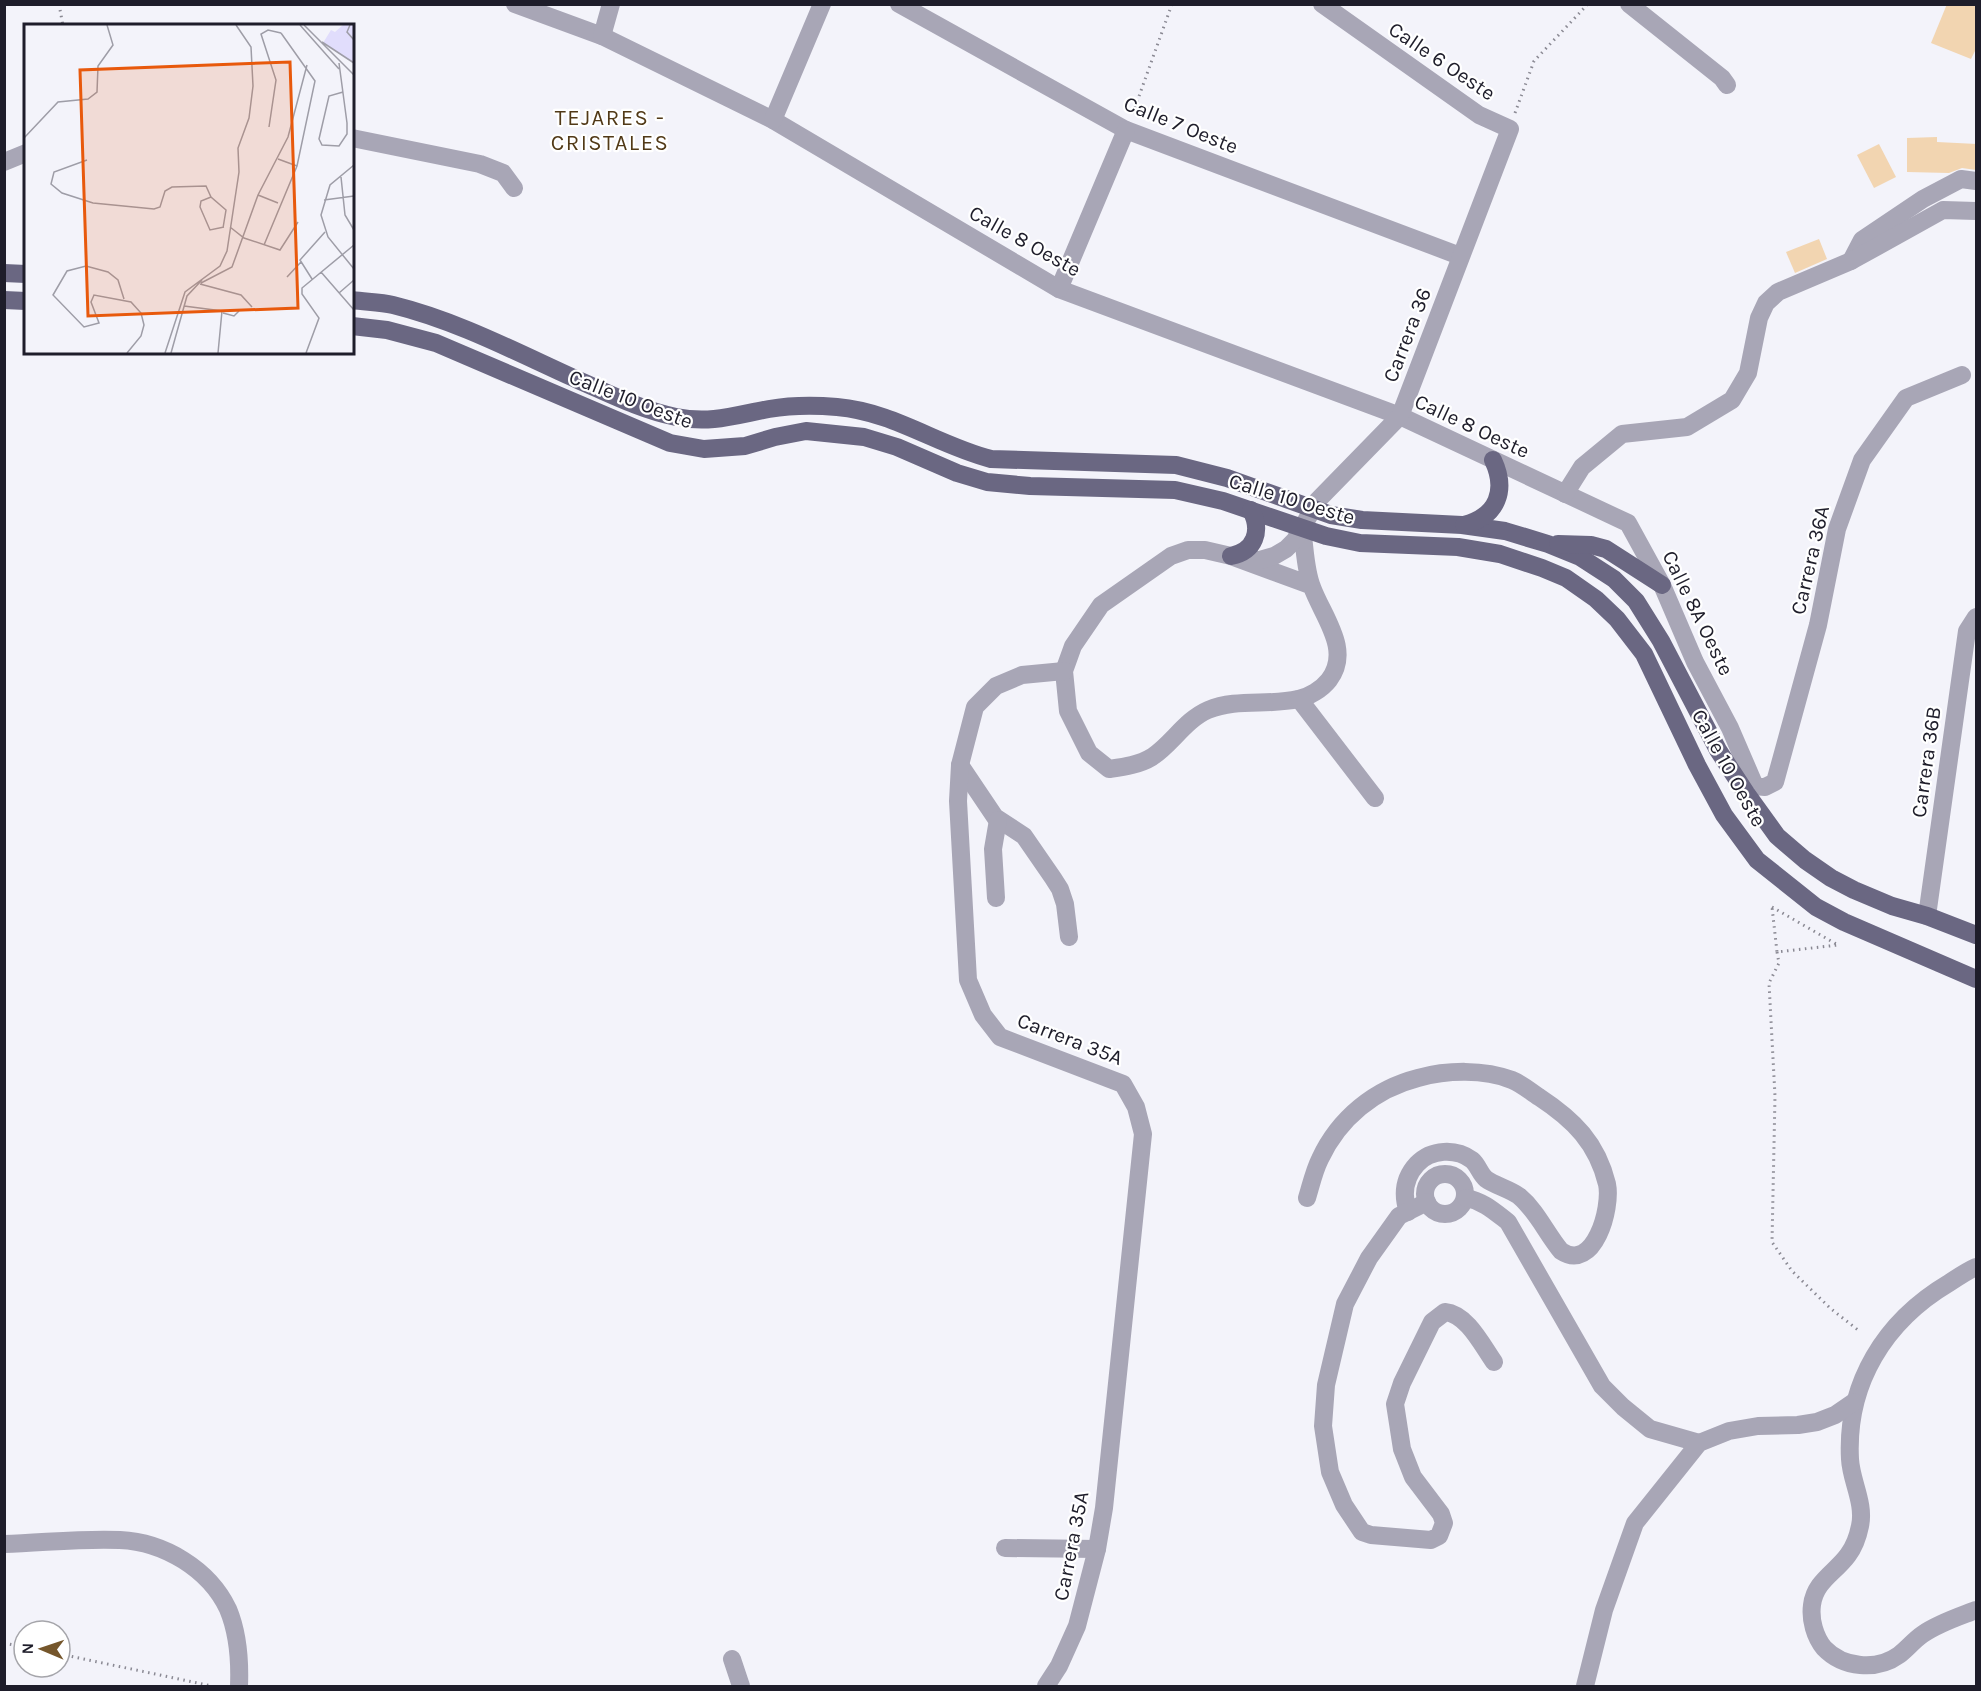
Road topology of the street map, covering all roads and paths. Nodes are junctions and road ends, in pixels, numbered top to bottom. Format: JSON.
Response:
{"nodes":[{"id":1,"x":59,"y":4,"type":"edge"},
{"id":2,"x":515,"y":4,"type":"edge"},
{"id":3,"x":611,"y":4,"type":"edge"},
{"id":4,"x":822,"y":4,"type":"edge"},
{"id":5,"x":898,"y":4,"type":"edge"},
{"id":6,"x":1172,"y":4,"type":"edge"},
{"id":7,"x":1322,"y":4,"type":"edge"},
{"id":8,"x":1588,"y":4,"type":"edge"},
{"id":9,"x":1629,"y":4,"type":"edge"},
{"id":10,"x":63,"y":24,"type":"edge"},
{"id":11,"x":602,"y":36,"type":"junction"},
{"id":12,"x":1727,"y":85,"type":"dead end"},
{"id":13,"x":773,"y":120,"type":"junction"},
{"id":14,"x":1510,"y":129,"type":"junction"},
{"id":15,"x":1126,"y":130,"type":"junction"},
{"id":16,"x":354,"y":138,"type":"edge"},
{"id":17,"x":24,"y":154,"type":"edge"},
{"id":18,"x":4,"y":162,"type":"edge"},
{"id":19,"x":1977,"y":181,"type":"edge"},
{"id":20,"x":514,"y":188,"type":"dead end"},
{"id":21,"x":1977,"y":211,"type":"edge"},
{"id":22,"x":1461,"y":256,"type":"junction"},
{"id":23,"x":1851,"y":261,"type":"junction"},
{"id":24,"x":4,"y":273,"type":"edge"},
{"id":25,"x":24,"y":274,"type":"edge"},
{"id":26,"x":1059,"y":290,"type":"junction"},
{"id":27,"x":4,"y":300,"type":"edge"},
{"id":28,"x":24,"y":300,"type":"edge"},
{"id":29,"x":354,"y":300,"type":"edge"},
{"id":30,"x":354,"y":326,"type":"edge"},
{"id":31,"x":1962,"y":375,"type":"dead end"},
{"id":32,"x":1400,"y":416,"type":"junction"},
{"id":33,"x":1493,"y":460,"type":"junction"},
{"id":34,"x":1564,"y":494,"type":"junction"},
{"id":35,"x":1314,"y":509,"type":"junction"},
{"id":36,"x":1251,"y":510,"type":"junction"},
{"id":37,"x":1462,"y":525,"type":"junction"},
{"id":38,"x":1302,"y":529,"type":"junction"},
{"id":39,"x":1548,"y":544,"type":"junction"},
{"id":40,"x":1231,"y":556,"type":"junction"},
{"id":41,"x":1311,"y":585,"type":"junction"},
{"id":42,"x":1662,"y":585,"type":"junction"},
{"id":43,"x":1977,"y":617,"type":"edge"},
{"id":44,"x":1064,"y":670,"type":"junction"},
{"id":45,"x":1299,"y":699,"type":"junction"},
{"id":46,"x":960,"y":765,"type":"junction"},
{"id":47,"x":1755,"y":786,"type":"joint"},
{"id":48,"x":1375,"y":798,"type":"dead end"},
{"id":49,"x":998,"y":820,"type":"junction"},
{"id":50,"x":996,"y":898,"type":"dead end"},
{"id":51,"x":1927,"y":916,"type":"junction"},
{"id":52,"x":1977,"y":935,"type":"edge"},
{"id":53,"x":1069,"y":937,"type":"dead end"},
{"id":54,"x":1777,"y":952,"type":"junction"},
{"id":55,"x":1977,"y":979,"type":"edge"},
{"id":56,"x":1307,"y":1198,"type":"dead end"},
{"id":57,"x":1466,"y":1198,"type":"junction"},
{"id":58,"x":1427,"y":1202,"type":"junction"},
{"id":59,"x":1408,"y":1212,"type":"junction"},
{"id":60,"x":1977,"y":1267,"type":"edge"},
{"id":61,"x":1858,"y":1330,"type":"dead end"},
{"id":62,"x":1494,"y":1362,"type":"dead end"},
{"id":63,"x":1854,"y":1402,"type":"junction"},
{"id":64,"x":1699,"y":1443,"type":"junction"},
{"id":65,"x":4,"y":1544,"type":"edge"},
{"id":66,"x":1005,"y":1548,"type":"dead end"},
{"id":67,"x":1097,"y":1549,"type":"junction"},
{"id":68,"x":1977,"y":1610,"type":"edge"},
{"id":69,"x":72,"y":1657,"type":"edge"},
{"id":70,"x":732,"y":1659,"type":"dead end"},
{"id":71,"x":212,"y":1686,"type":"edge"},
{"id":72,"x":239,"y":1686,"type":"edge"},
{"id":73,"x":741,"y":1686,"type":"edge"},
{"id":74,"x":1046,"y":1686,"type":"edge"},
{"id":75,"x":1585,"y":1686,"type":"edge"}],
"edges":[{"from":1,"to":10,"type":"path"},
{"from":2,"to":11,"type":"street","name":"Calle 8 Oeste"},
{"from":3,"to":11,"type":"street"},
{"from":4,"to":13,"type":"street"},
{"from":5,"to":15,"type":"street","name":"Calle 7 Oeste"},
{"from":6,"to":15,"type":"path"},
{"from":7,"to":14,"type":"street","name":"Calle 6 Oeste"},
{"from":8,"to":14,"type":"path"},
{"from":9,"to":12,"type":"street"},
{"from":11,"to":13,"type":"street","name":"Calle 8 Oeste"},
{"from":13,"to":26,"type":"street","name":"Calle 8 Oeste"},
{"from":14,"to":22,"type":"street","name":"Carrera 36"},
{"from":15,"to":22,"type":"street","name":"Calle 7 Oeste"},
{"from":15,"to":26,"type":"street"},
{"from":16,"to":20,"type":"street"},
{"from":17,"to":18,"type":"street"},
{"from":19,"to":23,"type":"street"},
{"from":21,"to":23,"type":"street"},
{"from":22,"to":32,"type":"street","name":"Carrera 36"},
{"from":23,"to":34,"type":"street"},
{"from":24,"to":25,"type":"main road"},
{"from":26,"to":32,"type":"street","name":"Calle 8 Oeste"},
{"from":27,"to":28,"type":"main road"},
{"from":29,"to":35,"type":"main road","name":"Calle 10 Oeste"},
{"from":30,"to":36,"type":"main road","name":"Calle 10 Oeste"},
{"from":31,"to":47,"type":"street","name":"Carrera 36A"},
{"from":32,"to":33,"type":"street","name":"Calle 8 Oeste"},
{"from":32,"to":35,"type":"street","name":"Carrera 36"},
{"from":33,"to":34,"type":"street","name":"Calle 8 Oeste"},
{"from":33,"to":37,"type":"main road"},
{"from":34,"to":42,"type":"street","name":"Calle 8A Oeste"},
{"from":35,"to":37,"type":"main road","name":"Calle 10 Oeste"},
{"from":35,"to":38,"type":"street","name":"Carrera 36"},
{"from":36,"to":38,"type":"main road","name":"Calle 10 Oeste"},
{"from":36,"to":40,"type":"main road"},
{"from":37,"to":39,"type":"main road","name":"Calle 10 Oeste"},
{"from":38,"to":40,"type":"street","name":"Carrera 36"},
{"from":38,"to":41,"type":"street"},
{"from":38,"to":55,"type":"main road","name":"Calle 10 Oeste"},
{"from":39,"to":42,"type":"main road"},
{"from":39,"to":51,"type":"main road","name":"Calle 10 Oeste"},
{"from":40,"to":41,"type":"street"},
{"from":40,"to":44,"type":"street"},
{"from":41,"to":45,"type":"street"},
{"from":42,"to":47,"type":"street","name":"Calle 8A Oeste"},
{"from":43,"to":51,"type":"street","name":"Carrera 36B"},
{"from":44,"to":45,"type":"street"},
{"from":44,"to":46,"type":"street","name":"Carrera 35A"},
{"from":45,"to":48,"type":"street"},
{"from":46,"to":49,"type":"street"},
{"from":46,"to":67,"type":"street","name":"Carrera 35A"},
{"from":49,"to":50,"type":"street"},
{"from":49,"to":53,"type":"street"},
{"from":51,"to":52,"type":"main road","name":"Calle 10 Oeste"},
{"from":54,"to":54,"type":"path"},
{"from":54,"to":61,"type":"path"},
{"from":56,"to":59,"type":"street"},
{"from":57,"to":58,"type":"street"},
{"from":57,"to":58,"type":"street"},
{"from":57,"to":64,"type":"street"},
{"from":58,"to":59,"type":"street"},
{"from":59,"to":62,"type":"street"},
{"from":60,"to":63,"type":"street"},
{"from":63,"to":64,"type":"street"},
{"from":63,"to":68,"type":"street"},
{"from":64,"to":75,"type":"street"},
{"from":65,"to":72,"type":"street"},
{"from":66,"to":67,"type":"street"},
{"from":67,"to":74,"type":"street","name":"Carrera 35A"},
{"from":69,"to":71,"type":"path"},
{"from":70,"to":73,"type":"street"}]}
